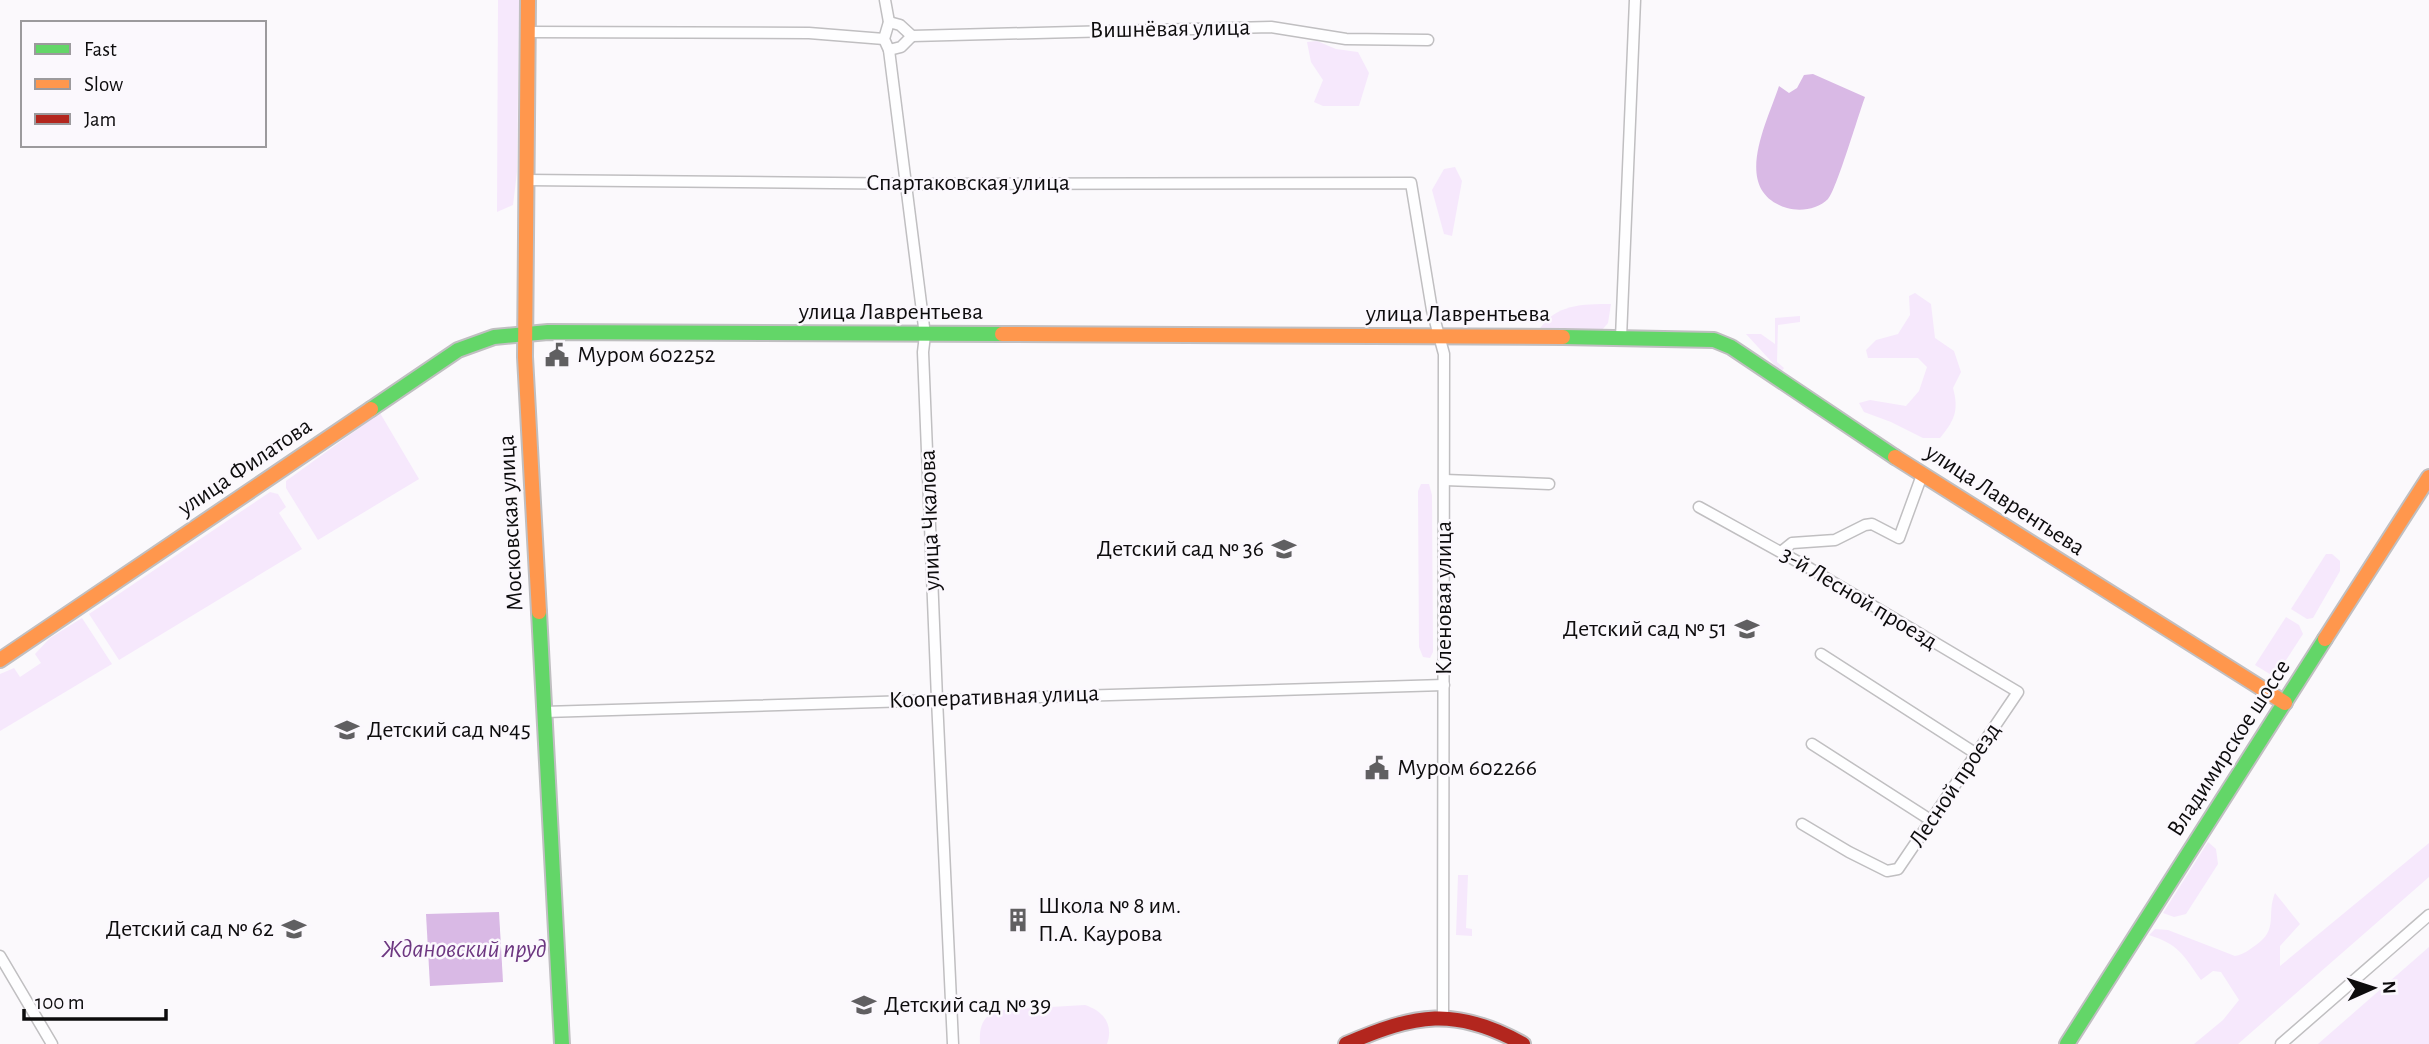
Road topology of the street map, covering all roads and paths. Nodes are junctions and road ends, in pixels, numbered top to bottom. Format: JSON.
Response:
{"nodes":[{"id":1,"x":528,"y":0,"type":"edge"},
{"id":2,"x":885,"y":0,"type":"edge"},
{"id":3,"x":1635,"y":0,"type":"edge"},
{"id":4,"x":889,"y":22,"type":"junction"},
{"id":5,"x":527,"y":32,"type":"junction"},
{"id":6,"x":912,"y":36,"type":"junction"},
{"id":7,"x":884,"y":39,"type":"junction"},
{"id":8,"x":1428,"y":40,"type":"dead end"},
{"id":9,"x":889,"y":50,"type":"junction"},
{"id":10,"x":526,"y":180,"type":"junction"},
{"id":11,"x":906,"y":183,"type":"junction"},
{"id":12,"x":1411,"y":183,"type":"joint"},
{"id":13,"x":525,"y":333,"type":"junction"},
{"id":14,"x":925,"y":335,"type":"junction"},
{"id":15,"x":1440,"y":337,"type":"junction"},
{"id":16,"x":1621,"y":338,"type":"junction"},
{"id":17,"x":1922,"y":475,"type":"junction"},
{"id":18,"x":2429,"y":477,"type":"edge"},
{"id":19,"x":1445,"y":480,"type":"junction"},
{"id":20,"x":1549,"y":484,"type":"dead end"},
{"id":21,"x":1699,"y":507,"type":"dead end"},
{"id":22,"x":1781,"y":552,"type":"junction"},
{"id":23,"x":1821,"y":654,"type":"dead end"},
{"id":24,"x":0,"y":660,"type":"edge"},
{"id":25,"x":1444,"y":685,"type":"junction"},
{"id":26,"x":2018,"y":692,"type":"joint"},
{"id":27,"x":937,"y":699,"type":"junction"},
{"id":28,"x":2284,"y":703,"type":"junction"},
{"id":29,"x":544,"y":712,"type":"junction"},
{"id":30,"x":1812,"y":744,"type":"dead end"},
{"id":31,"x":1975,"y":753,"type":"junction"},
{"id":32,"x":1932,"y":821,"type":"junction"},
{"id":33,"x":1802,"y":824,"type":"dead end"},
{"id":34,"x":2429,"y":915,"type":"edge"},
{"id":35,"x":0,"y":956,"type":"edge"},
{"id":36,"x":1443,"y":1016,"type":"junction"},
{"id":37,"x":52,"y":1044,"type":"edge"},
{"id":38,"x":562,"y":1044,"type":"edge"},
{"id":39,"x":953,"y":1044,"type":"edge"},
{"id":40,"x":1346,"y":1044,"type":"edge"},
{"id":41,"x":1523,"y":1044,"type":"edge"},
{"id":42,"x":2067,"y":1044,"type":"edge"},
{"id":43,"x":2281,"y":1044,"type":"edge"}],
"edges":[{"from":1,"to":5,"type":"street","name":"Московская улица"},
{"from":2,"to":4,"type":"street"},
{"from":3,"to":16,"type":"street"},
{"from":4,"to":6,"type":"street"},
{"from":4,"to":7,"type":"street"},
{"from":5,"to":7,"type":"street"},
{"from":5,"to":10,"type":"street","name":"Московская улица"},
{"from":6,"to":8,"type":"street","name":"Вишнёвая улица"},
{"from":6,"to":9,"type":"street","name":"Вишнёвая улица"},
{"from":7,"to":9,"type":"street","name":"улица Чкалова"},
{"from":9,"to":11,"type":"street","name":"улица Чкалова"},
{"from":10,"to":11,"type":"street","name":"Спартаковская улица"},
{"from":10,"to":13,"type":"street","name":"Московская улица"},
{"from":11,"to":12,"type":"street","name":"Спартаковская улица"},
{"from":11,"to":14,"type":"street","name":"улица Чкалова"},
{"from":12,"to":15,"type":"street","name":"Кленовая улица"},
{"from":13,"to":14,"type":"street","name":"улица Лаврентьева"},
{"from":13,"to":24,"type":"street","name":"улица Филатова"},
{"from":13,"to":29,"type":"street","name":"Московская улица"},
{"from":14,"to":15,"type":"street","name":"улица Лаврентьева"},
{"from":14,"to":27,"type":"street","name":"улица Чкалова"},
{"from":15,"to":16,"type":"street","name":"улица Лаврентьева"},
{"from":15,"to":19,"type":"street","name":"Кленовая улица"},
{"from":16,"to":17,"type":"street","name":"улица Лаврентьева"},
{"from":17,"to":22,"type":"street"},
{"from":17,"to":28,"type":"street","name":"улица Лаврентьева"},
{"from":18,"to":28,"type":"street","name":"Владимирское шоссе"},
{"from":19,"to":20,"type":"street"},
{"from":19,"to":25,"type":"street","name":"Кленовая улица"},
{"from":21,"to":22,"type":"street","name":"3-й Лесной проезд"},
{"from":22,"to":26,"type":"street","name":"3-й Лесной проезд"},
{"from":23,"to":31,"type":"street"},
{"from":25,"to":27,"type":"street","name":"Кооперативная улица"},
{"from":25,"to":36,"type":"street","name":"Кленовая улица"},
{"from":26,"to":31,"type":"street","name":"Лесной проезд"},
{"from":27,"to":29,"type":"street","name":"Кооперативная улица"},
{"from":27,"to":39,"type":"street","name":"улица Чкалова"},
{"from":28,"to":42,"type":"street","name":"Владимирское шоссе"},
{"from":29,"to":38,"type":"street","name":"Московская улица"},
{"from":30,"to":32,"type":"street"},
{"from":31,"to":32,"type":"street","name":"Лесной проезд"},
{"from":32,"to":33,"type":"street","name":"Лесной проезд"},
{"from":34,"to":43,"type":"street"},
{"from":35,"to":37,"type":"street"},
{"from":36,"to":40,"type":"street"},
{"from":36,"to":41,"type":"street"}]}
